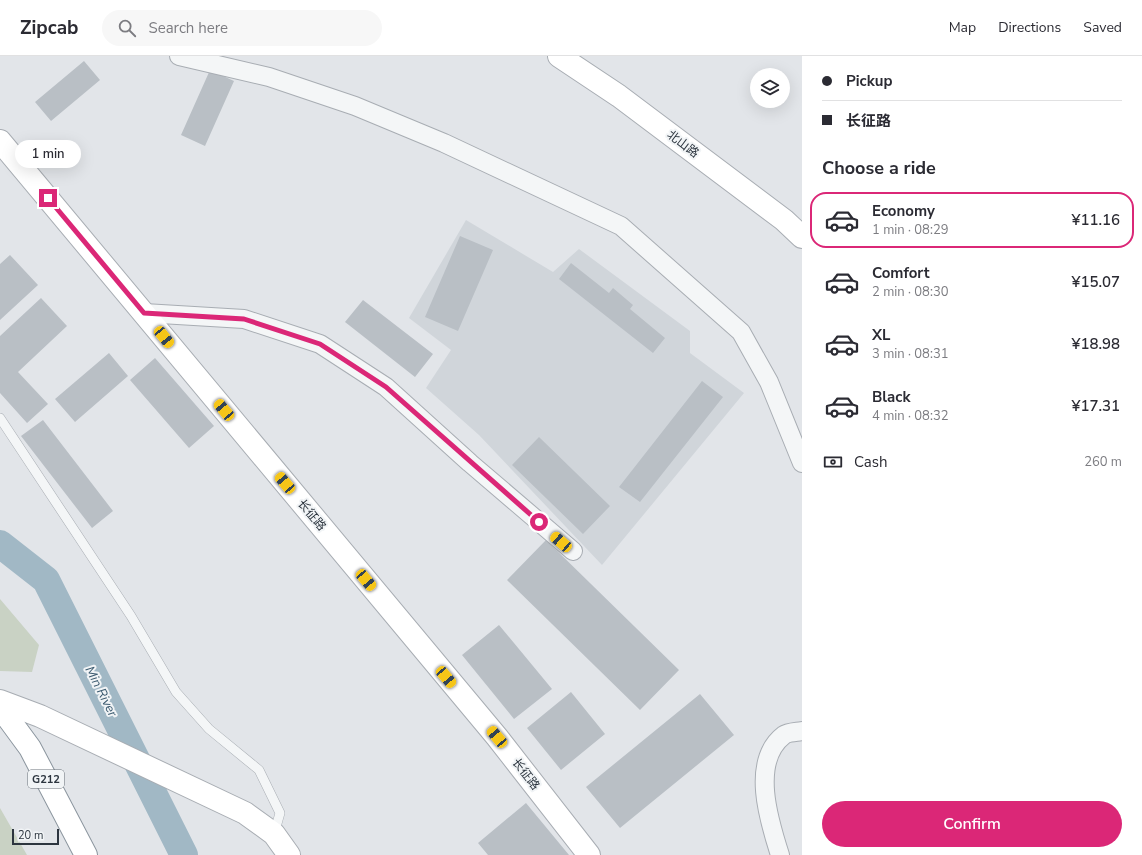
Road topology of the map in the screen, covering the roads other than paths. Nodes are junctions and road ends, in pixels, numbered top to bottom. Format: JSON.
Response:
{"nodes":[{"id":1,"x":179,"y":56,"type":"edge"},
{"id":2,"x":559,"y":56,"type":"edge"},
{"id":3,"x":0,"y":141,"type":"edge"},
{"id":4,"x":802,"y":237,"type":"edge"},
{"id":5,"x":144,"y":313,"type":"junction"},
{"id":6,"x":0,"y":418,"type":"edge"},
{"id":7,"x":802,"y":463,"type":"edge"},
{"id":8,"x":573,"y":551,"type":"dead end"},
{"id":9,"x":0,"y":701,"type":"edge"},
{"id":10,"x":0,"y":707,"type":"edge"},
{"id":11,"x":802,"y":731,"type":"edge"},
{"id":12,"x":274,"y":834,"type":"junction"},
{"id":13,"x":86,"y":855,"type":"edge"},
{"id":14,"x":289,"y":855,"type":"edge"},
{"id":15,"x":589,"y":855,"type":"edge"},
{"id":16,"x":780,"y":855,"type":"edge"}],
"edges":[{"from":1,"to":7,"type":"street"},
{"from":2,"to":4,"type":"main road","name":"北山路"},
{"from":3,"to":5,"type":"main road","name":"长征路"},
{"from":5,"to":8,"type":"street"},
{"from":5,"to":15,"type":"main road","name":"长征路"},
{"from":6,"to":12,"type":"lane"},
{"from":9,"to":12,"type":"main road"},
{"from":10,"to":13,"type":"main road","number":"G212"},
{"from":11,"to":16,"type":"street"},
{"from":12,"to":14,"type":"main road"}]}
